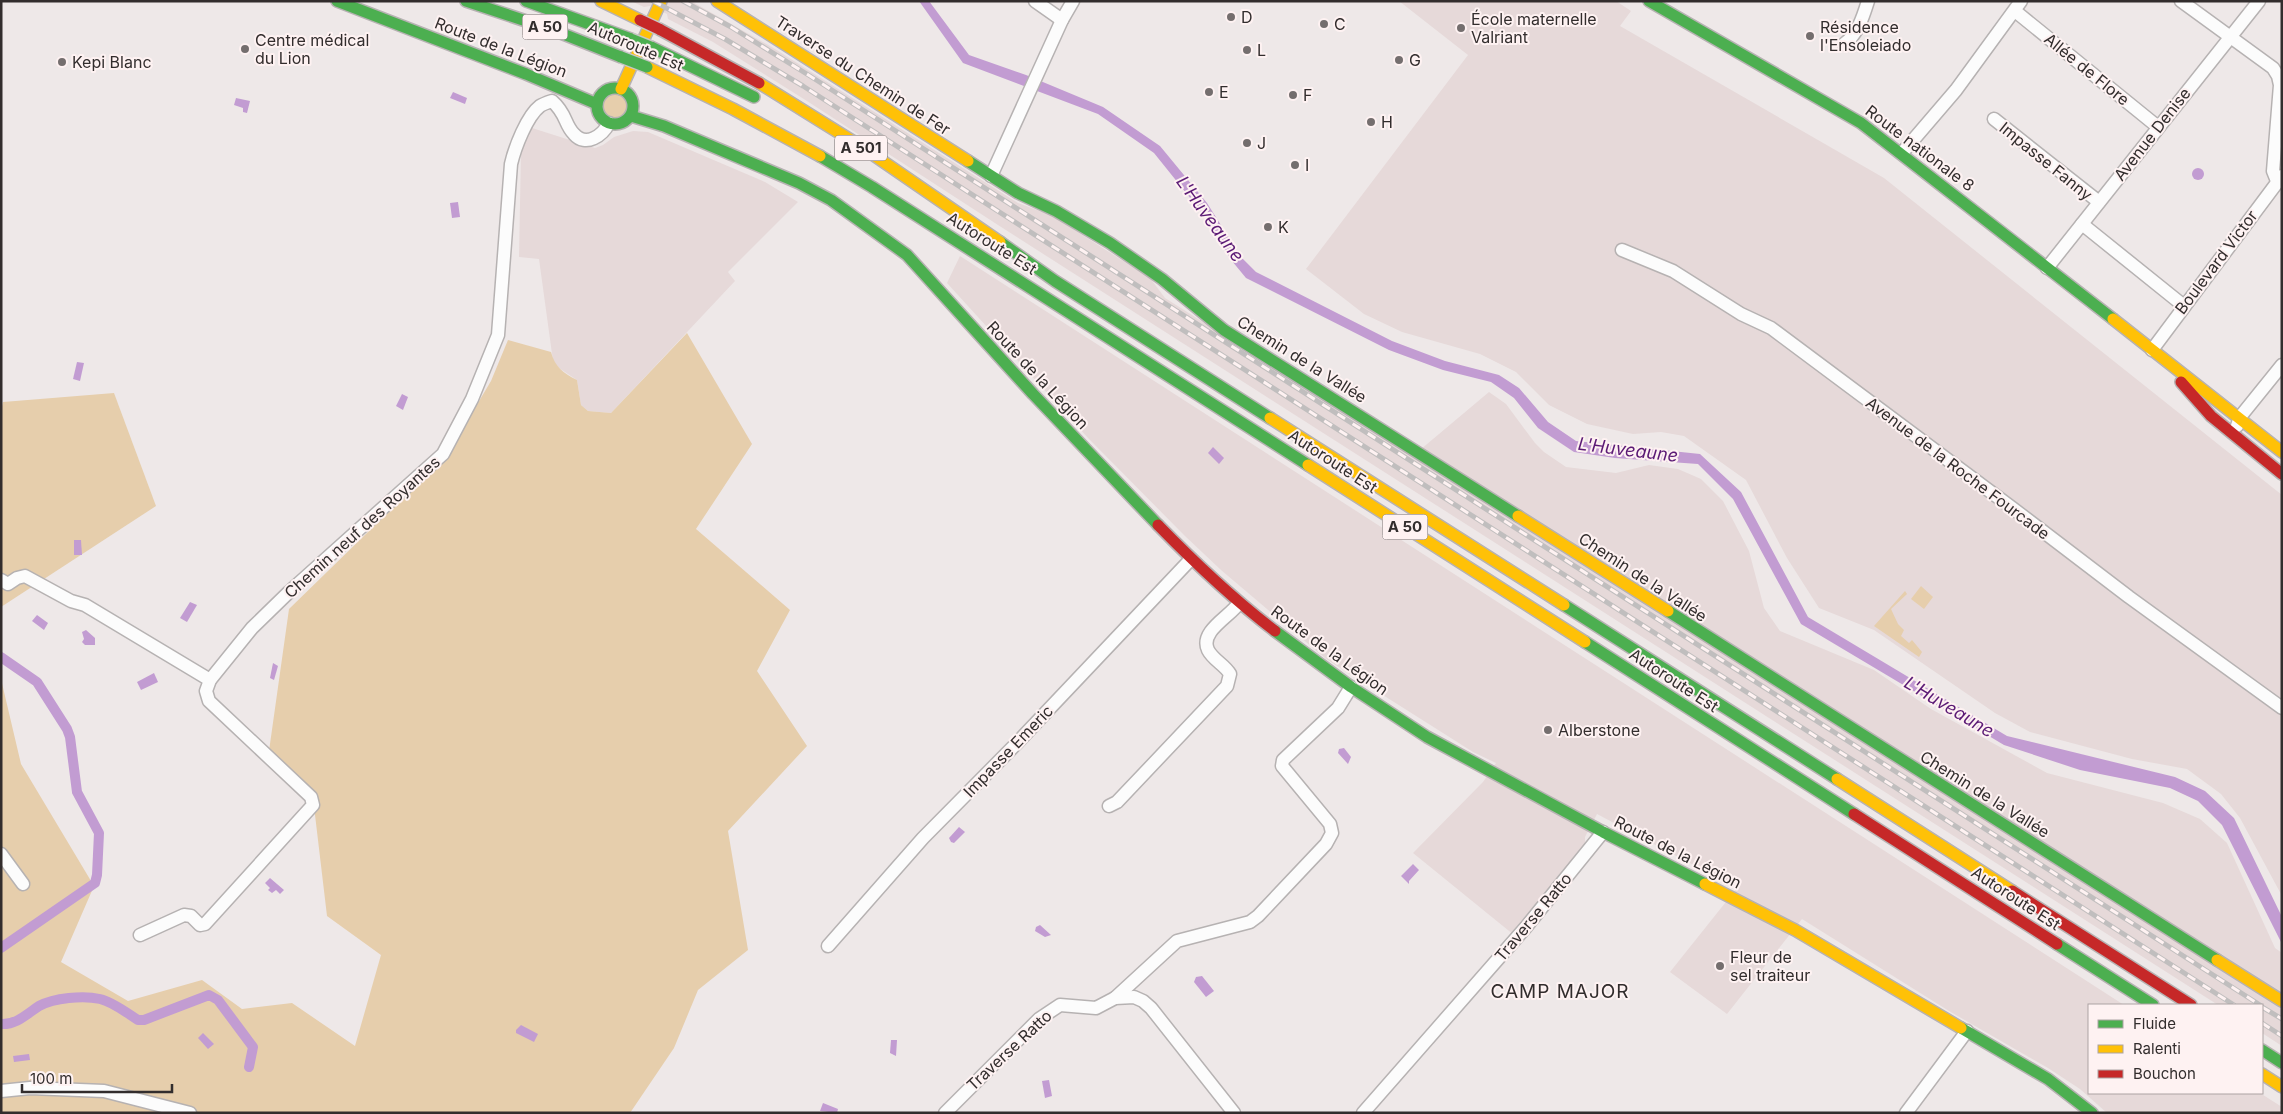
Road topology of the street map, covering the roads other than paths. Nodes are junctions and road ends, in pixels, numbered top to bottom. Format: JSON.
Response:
{"nodes":[{"id":1,"x":337,"y":1,"type":"edge"},
{"id":2,"x":467,"y":1,"type":"edge"},
{"id":3,"x":526,"y":1,"type":"edge"},
{"id":4,"x":601,"y":1,"type":"edge"},
{"id":5,"x":660,"y":1,"type":"edge"},
{"id":6,"x":717,"y":1,"type":"edge"},
{"id":7,"x":1035,"y":1,"type":"edge"},
{"id":8,"x":1073,"y":1,"type":"edge"},
{"id":9,"x":1649,"y":1,"type":"edge"},
{"id":10,"x":1868,"y":1,"type":"edge"},
{"id":11,"x":2181,"y":1,"type":"edge"},
{"id":12,"x":2259,"y":1,"type":"edge"},
{"id":13,"x":2018,"y":6,"type":"edge"},
{"id":14,"x":1062,"y":20,"type":"junction"},
{"id":15,"x":2230,"y":37,"type":"junction"},
{"id":16,"x":1844,"y":44,"type":"dead end"},
{"id":17,"x":621,"y":88,"type":"junction"},
{"id":18,"x":765,"y":102,"type":"dead end"},
{"id":19,"x":597,"y":104,"type":"junction"},
{"id":20,"x":780,"y":110,"type":"dead end"},
{"id":21,"x":631,"y":116,"type":"junction"},
{"id":22,"x":1994,"y":119,"type":"dead end"},
{"id":23,"x":609,"y":123,"type":"junction"},
{"id":24,"x":2158,"y":127,"type":"junction"},
{"id":25,"x":1902,"y":153,"type":"junction"},
{"id":26,"x":991,"y":176,"type":"junction"},
{"id":27,"x":2279,"y":178,"type":"edge"},
{"id":28,"x":2099,"y":202,"type":"junction"},
{"id":29,"x":2082,"y":224,"type":"junction"},
{"id":30,"x":1622,"y":250,"type":"dead end"},
{"id":31,"x":2046,"y":268,"type":"junction"},
{"id":32,"x":1054,"y":281,"type":"junction"},
{"id":33,"x":2184,"y":306,"type":"junction"},
{"id":34,"x":2152,"y":350,"type":"junction"},
{"id":35,"x":2282,"y":365,"type":"edge"},
{"id":36,"x":2240,"y":417,"type":"junction"},
{"id":37,"x":2233,"y":435,"type":"junction"},
{"id":38,"x":2282,"y":452,"type":"edge"},
{"id":39,"x":2282,"y":474,"type":"edge"},
{"id":40,"x":1191,"y":559,"type":"junction"},
{"id":41,"x":1,"y":580,"type":"edge"},
{"id":42,"x":1239,"y":603,"type":"junction"},
{"id":43,"x":210,"y":680,"type":"junction"},
{"id":44,"x":1351,"y":687,"type":"junction"},
{"id":45,"x":2282,"y":708,"type":"edge"},
{"id":46,"x":1109,"y":806,"type":"dead end"},
{"id":47,"x":1604,"y":832,"type":"junction"},
{"id":48,"x":1,"y":854,"type":"edge"},
{"id":49,"x":23,"y":884,"type":"dead end"},
{"id":50,"x":140,"y":935,"type":"dead end"},
{"id":51,"x":828,"y":946,"type":"dead end"},
{"id":52,"x":1115,"y":998,"type":"junction"},
{"id":53,"x":2282,"y":1001,"type":"edge"},
{"id":54,"x":2151,"y":1004,"type":"edge"},
{"id":55,"x":2189,"y":1004,"type":"edge"},
{"id":56,"x":1967,"y":1031,"type":"junction"},
{"id":57,"x":2263,"y":1051,"type":"edge"},
{"id":58,"x":2282,"y":1063,"type":"edge"},
{"id":59,"x":2263,"y":1075,"type":"edge"},
{"id":60,"x":2282,"y":1087,"type":"edge"},
{"id":61,"x":1,"y":1091,"type":"edge"},
{"id":62,"x":190,"y":1113,"type":"edge"},
{"id":63,"x":945,"y":1113,"type":"edge"},
{"id":64,"x":1234,"y":1113,"type":"edge"},
{"id":65,"x":1363,"y":1113,"type":"edge"},
{"id":66,"x":1906,"y":1113,"type":"edge"},
{"id":67,"x":2092,"y":1113,"type":"edge"}],
"edges":[{"from":1,"to":19,"type":"main road","name":"Route de la Légion"},
{"from":2,"to":54,"type":"main road","name":"Autoroute Est","number":"A 50","bridge":true},
{"from":3,"to":18,"type":"main road","number":"A 50","bridge":true},
{"from":4,"to":32,"type":"main road","name":"Autoroute Est","number":"A 501","bridge":true},
{"from":5,"to":17,"type":"main road"},
{"from":6,"to":26,"type":"main road","name":"Traverse du Chemin de Fer"},
{"from":7,"to":14,"type":"street"},
{"from":8,"to":14,"type":"street"},
{"from":9,"to":25,"type":"main road","name":"Route nationale 8"},
{"from":10,"to":16,"type":"street"},
{"from":11,"to":15,"type":"street"},
{"from":12,"to":15,"type":"street","name":"Avenue Denise"},
{"from":13,"to":24,"type":"street","name":"Allée de Flore"},
{"from":13,"to":25,"type":"street"},
{"from":14,"to":26,"type":"street"},
{"from":15,"to":24,"type":"street","name":"Avenue Denise"},
{"from":15,"to":27,"type":"street"},
{"from":17,"to":19,"type":"main road"},
{"from":17,"to":21,"type":"main road"},
{"from":19,"to":23,"type":"main road"},
{"from":20,"to":32,"type":"main road","number":"A 50"},
{"from":21,"to":23,"type":"main road"},
{"from":21,"to":40,"type":"main road","name":"Route de la Légion"},
{"from":22,"to":28,"type":"street","name":"Impasse Fanny"},
{"from":23,"to":43,"type":"street","name":"Chemin neuf des Royantes"},
{"from":24,"to":28,"type":"street","name":"Avenue Denise"},
{"from":25,"to":31,"type":"main road","name":"Route nationale 8"},
{"from":26,"to":53,"type":"main road","name":"Chemin de la Vallée"},
{"from":27,"to":33,"type":"street","name":"Boulevard Victor"},
{"from":28,"to":29,"type":"street","name":"Avenue Denise"},
{"from":29,"to":31,"type":"street","name":"Avenue Denise"},
{"from":29,"to":33,"type":"street"},
{"from":30,"to":45,"type":"street","name":"Avenue de la Roche Fourcade"},
{"from":31,"to":34,"type":"main road","name":"Route nationale 8"},
{"from":32,"to":55,"type":"main road","name":"Autoroute Est","number":"A 50"},
{"from":33,"to":34,"type":"street","name":"Boulevard Victor"},
{"from":34,"to":36,"type":"main road"},
{"from":34,"to":37,"type":"main road"},
{"from":35,"to":36,"type":"street"},
{"from":36,"to":37,"type":"street"},
{"from":36,"to":38,"type":"main road"},
{"from":37,"to":39,"type":"main road"},
{"from":40,"to":42,"type":"main road","name":"Route de la Légion"},
{"from":40,"to":51,"type":"street","name":"Impasse Emeric"},
{"from":41,"to":43,"type":"street"},
{"from":42,"to":44,"type":"main road","name":"Route de la Légion"},
{"from":42,"to":46,"type":"street"},
{"from":43,"to":50,"type":"street"},
{"from":44,"to":47,"type":"main road","name":"Route de la Légion"},
{"from":44,"to":52,"type":"street"},
{"from":47,"to":56,"type":"main road","name":"Route de la Légion"},
{"from":47,"to":65,"type":"street","name":"Traverse Ratto"},
{"from":48,"to":49,"type":"street"},
{"from":52,"to":63,"type":"street","name":"Traverse Ratto"},
{"from":52,"to":64,"type":"street","name":"Traverse Ratto"},
{"from":56,"to":66,"type":"street"},
{"from":56,"to":67,"type":"main road","name":"Route de la Légion"},
{"from":57,"to":58,"type":"main road"},
{"from":59,"to":60,"type":"main road"},
{"from":61,"to":62,"type":"street"}]}
